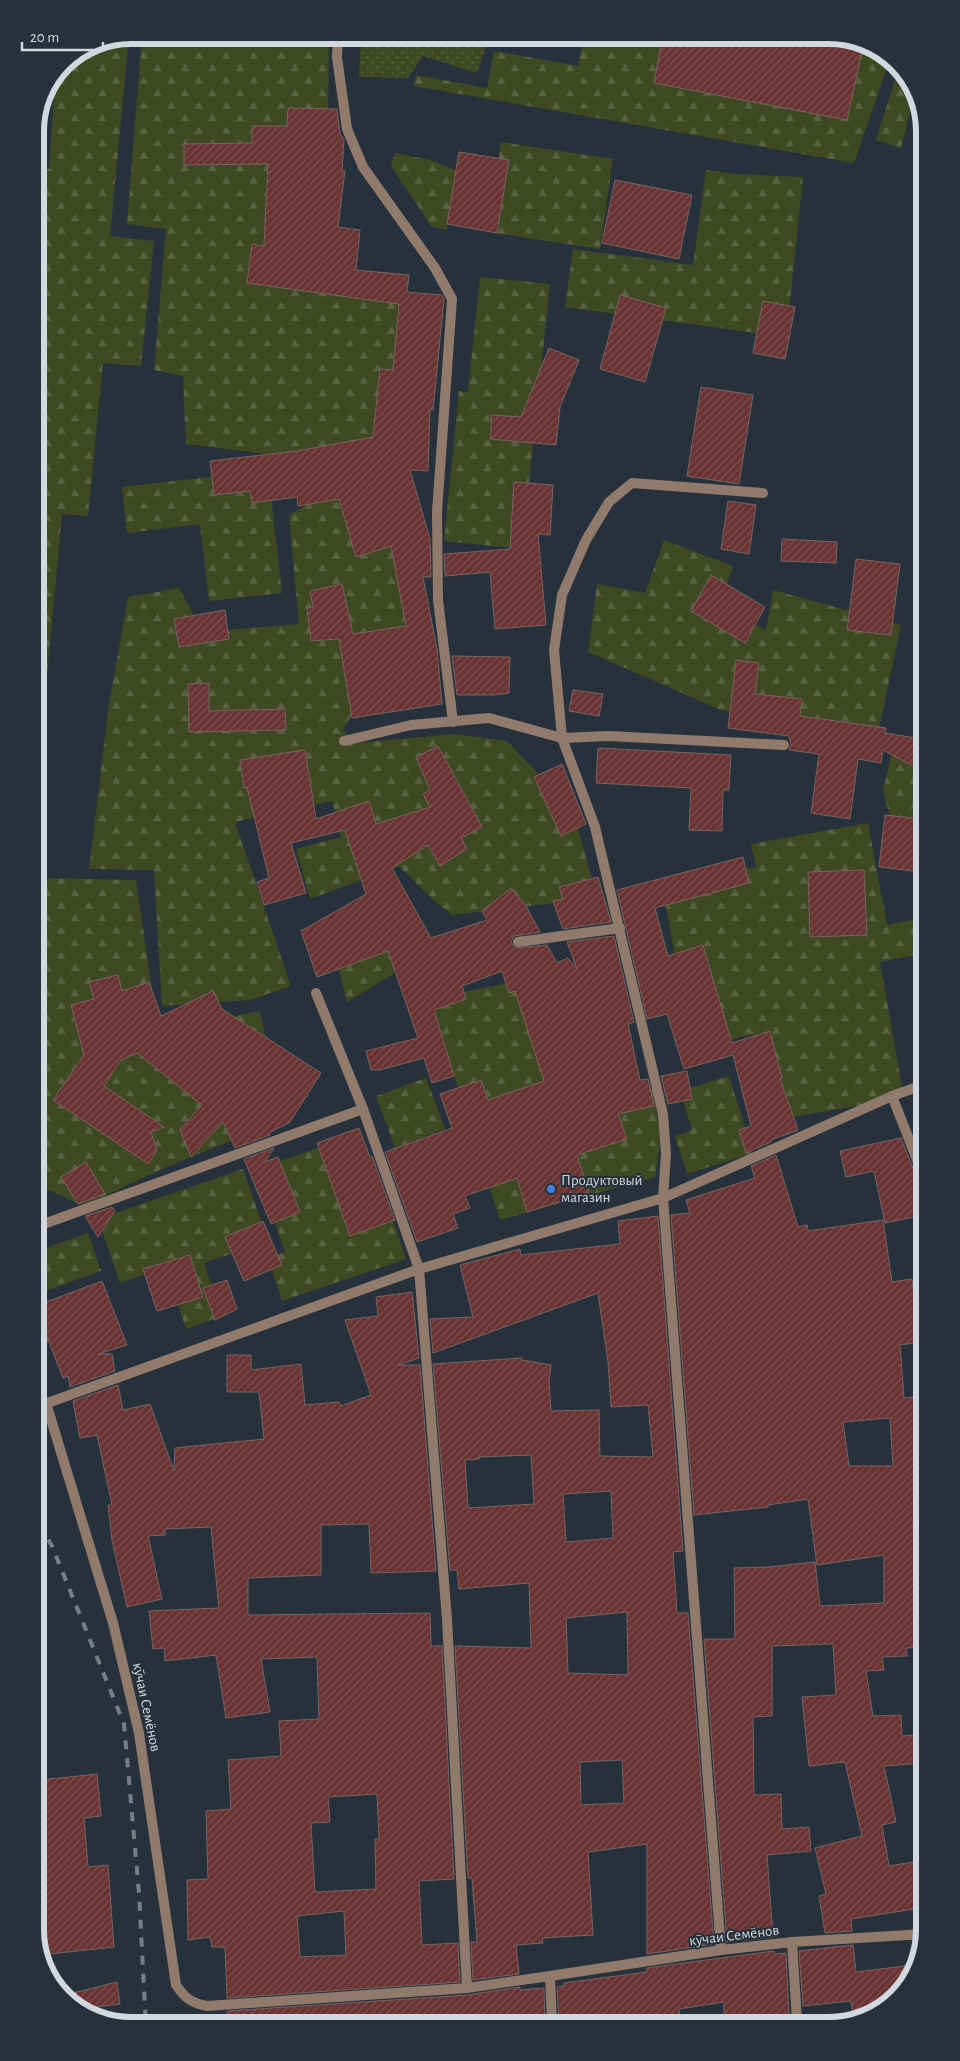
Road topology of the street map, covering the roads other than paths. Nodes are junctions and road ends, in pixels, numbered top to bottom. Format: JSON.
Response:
{"nodes":[{"id":1,"x":338,"y":44,"type":"edge"},
{"id":2,"x":763,"y":493,"type":"dead end"},
{"id":3,"x":452,"y":722,"type":"junction"},
{"id":4,"x":562,"y":738,"type":"junction"},
{"id":5,"x":344,"y":741,"type":"dead end"},
{"id":6,"x":784,"y":745,"type":"dead end"},
{"id":7,"x":620,"y":928,"type":"junction"},
{"id":8,"x":518,"y":942,"type":"dead end"},
{"id":9,"x":316,"y":993,"type":"dead end"},
{"id":10,"x":916,"y":1087,"type":"edge"},
{"id":11,"x":892,"y":1096,"type":"junction"},
{"id":12,"x":363,"y":1109,"type":"junction"},
{"id":13,"x":916,"y":1157,"type":"edge"},
{"id":14,"x":663,"y":1198,"type":"junction"},
{"id":15,"x":44,"y":1224,"type":"edge"},
{"id":16,"x":419,"y":1269,"type":"junction"},
{"id":17,"x":44,"y":1404,"type":"edge"},
{"id":18,"x":44,"y":1411,"type":"edge"},
{"id":19,"x":916,"y":1934,"type":"edge"},
{"id":20,"x":792,"y":1942,"type":"junction"},
{"id":21,"x":721,"y":1950,"type":"junction"},
{"id":22,"x":550,"y":1976,"type":"junction"},
{"id":23,"x":467,"y":1988,"type":"junction"},
{"id":24,"x":552,"y":2017,"type":"edge"},
{"id":25,"x":797,"y":2017,"type":"edge"}],
"edges":[{"from":1,"to":3,"type":"street"},
{"from":2,"to":4,"type":"street"},
{"from":3,"to":4,"type":"street"},
{"from":3,"to":5,"type":"street"},
{"from":4,"to":6,"type":"street"},
{"from":4,"to":7,"type":"street"},
{"from":7,"to":8,"type":"street"},
{"from":7,"to":14,"type":"street"},
{"from":9,"to":12,"type":"street"},
{"from":10,"to":11,"type":"street"},
{"from":11,"to":13,"type":"street"},
{"from":11,"to":14,"type":"street"},
{"from":12,"to":15,"type":"street"},
{"from":12,"to":16,"type":"street"},
{"from":14,"to":16,"type":"street"},
{"from":14,"to":21,"type":"street"},
{"from":16,"to":17,"type":"street"},
{"from":16,"to":23,"type":"street"},
{"from":18,"to":23,"type":"street","name":"кӯчаи Семёнов"},
{"from":19,"to":20,"type":"street","name":"кӯчаи Семёнов"},
{"from":20,"to":21,"type":"street","name":"кӯчаи Семёнов"},
{"from":20,"to":25,"type":"street"},
{"from":21,"to":22,"type":"street","name":"кӯчаи Семёнов"},
{"from":22,"to":23,"type":"street","name":"кӯчаи Семёнов"},
{"from":22,"to":24,"type":"street"}]}
